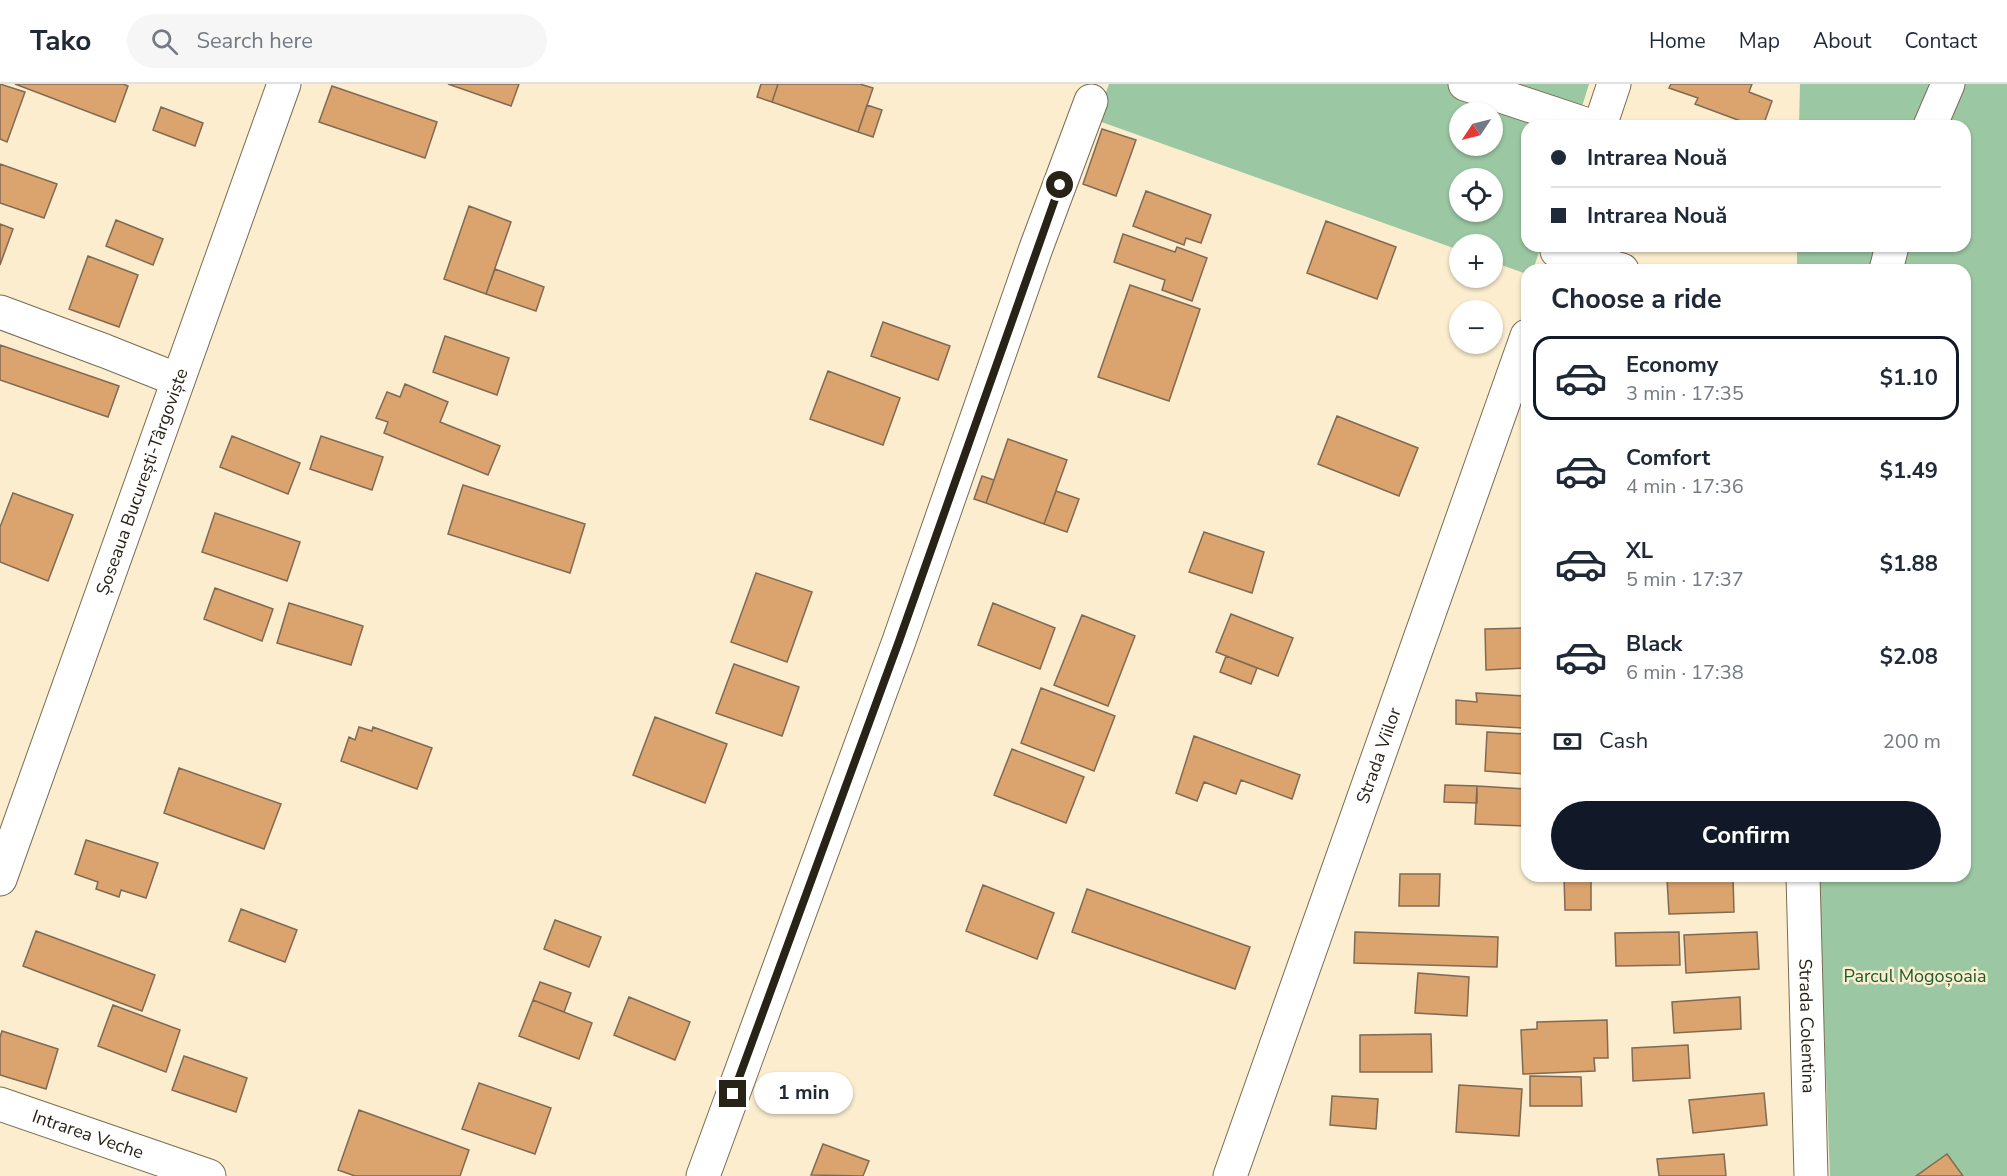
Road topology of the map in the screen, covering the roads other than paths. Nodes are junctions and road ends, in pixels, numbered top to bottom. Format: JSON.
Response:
{"nodes":[{"id":1,"x":284,"y":84,"type":"edge"},
{"id":2,"x":1465,"y":84,"type":"edge"},
{"id":3,"x":1614,"y":84,"type":"edge"},
{"id":4,"x":1948,"y":84,"type":"edge"},
{"id":5,"x":1091,"y":101,"type":"dead end"},
{"id":6,"x":1573,"y":120,"type":"edge"},
{"id":7,"x":1602,"y":120,"type":"edge"},
{"id":8,"x":1933,"y":120,"type":"edge"},
{"id":9,"x":1556,"y":256,"type":"edge"},
{"id":10,"x":1594,"y":264,"type":"edge"},
{"id":11,"x":0,"y":312,"type":"edge"},
{"id":12,"x":1521,"y":353,"type":"edge"},
{"id":13,"x":178,"y":380,"type":"junction"},
{"id":14,"x":0,"y":879,"type":"edge"},
{"id":15,"x":1803,"y":882,"type":"edge"},
{"id":16,"x":0,"y":1104,"type":"edge"},
{"id":17,"x":209,"y":1176,"type":"edge"},
{"id":18,"x":703,"y":1176,"type":"edge"},
{"id":19,"x":1230,"y":1176,"type":"edge"},
{"id":20,"x":1812,"y":1176,"type":"edge"}],
"edges":[{"from":1,"to":13,"type":"street","name":"Șoseaua București-Târgoviște"},
{"from":2,"to":6,"type":"street"},
{"from":3,"to":7,"type":"street"},
{"from":4,"to":8,"type":"street"},
{"from":5,"to":18,"type":"street"},
{"from":9,"to":10,"type":"street"},
{"from":11,"to":13,"type":"street"},
{"from":12,"to":19,"type":"street","name":"Strada Viilor"},
{"from":13,"to":14,"type":"street","name":"Șoseaua București-Târgoviște"},
{"from":15,"to":20,"type":"street","name":"Strada Colentina"},
{"from":16,"to":17,"type":"street","name":"Intrarea Veche"}]}
